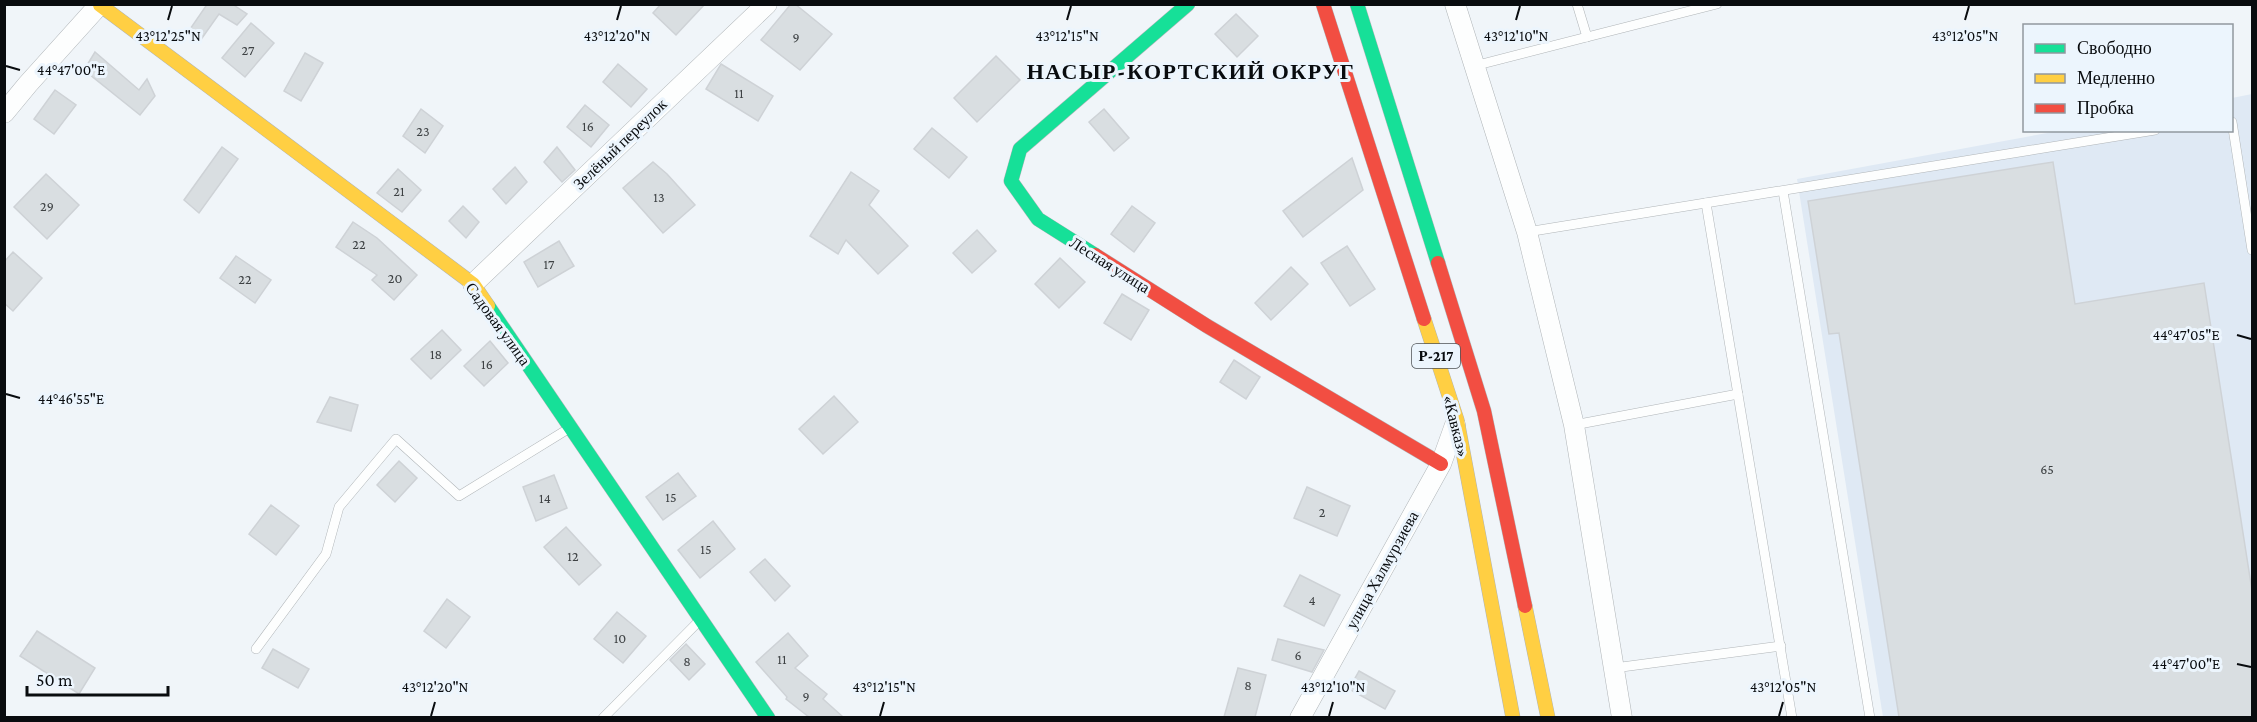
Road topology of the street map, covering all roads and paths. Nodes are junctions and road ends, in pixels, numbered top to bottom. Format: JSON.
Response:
{"nodes":[{"id":1,"x":767,"y":4,"type":"edge"},
{"id":2,"x":1188,"y":4,"type":"edge"},
{"id":3,"x":1323,"y":4,"type":"edge"},
{"id":4,"x":1357,"y":4,"type":"edge"},
{"id":5,"x":1455,"y":4,"type":"edge"},
{"id":6,"x":1577,"y":4,"type":"edge"},
{"id":7,"x":1717,"y":4,"type":"edge"},
{"id":8,"x":100,"y":5,"type":"edge"},
{"id":9,"x":1587,"y":37,"type":"junction"},
{"id":10,"x":1474,"y":66,"type":"junction"},
{"id":11,"x":4,"y":113,"type":"edge"},
{"id":12,"x":2233,"y":128,"type":"edge"},
{"id":13,"x":2143,"y":132,"type":"edge"},
{"id":14,"x":1784,"y":191,"type":"junction"},
{"id":15,"x":1706,"y":203,"type":"junction"},
{"id":16,"x":1527,"y":232,"type":"junction"},
{"id":17,"x":2253,"y":250,"type":"edge"},
{"id":18,"x":473,"y":284,"type":"junction"},
{"id":19,"x":1738,"y":394,"type":"junction"},
{"id":20,"x":1457,"y":420,"type":"junction"},
{"id":21,"x":1574,"y":424,"type":"junction"},
{"id":22,"x":570,"y":427,"type":"junction"},
{"id":23,"x":1441,"y":464,"type":"junction"},
{"id":24,"x":701,"y":619,"type":"junction"},
{"id":25,"x":1780,"y":646,"type":"junction"},
{"id":26,"x":256,"y":649,"type":"dead end"},
{"id":27,"x":1614,"y":668,"type":"junction"},
{"id":28,"x":603,"y":717,"type":"edge"},
{"id":29,"x":768,"y":717,"type":"edge"},
{"id":30,"x":1300,"y":717,"type":"edge"},
{"id":31,"x":1513,"y":717,"type":"edge"},
{"id":32,"x":1548,"y":717,"type":"edge"},
{"id":33,"x":1622,"y":717,"type":"edge"},
{"id":34,"x":1792,"y":717,"type":"edge"},
{"id":35,"x":1870,"y":717,"type":"edge"}],
"edges":[{"from":1,"to":18,"type":"street","name":"Зелёный переулок"},
{"from":2,"to":23,"type":"main road","name":"Лесная улица"},
{"from":3,"to":20,"type":"main road","name":"«Кавказ»","number":"Р-217"},
{"from":4,"to":32,"type":"main road","name":"«Кавказ»","number":"Р-217"},
{"from":5,"to":10,"type":"street"},
{"from":6,"to":9,"type":"lane"},
{"from":7,"to":9,"type":"lane"},
{"from":8,"to":11,"type":"street"},
{"from":8,"to":18,"type":"main road","name":"Садовая улица"},
{"from":9,"to":10,"type":"lane"},
{"from":10,"to":16,"type":"street"},
{"from":12,"to":17,"type":"lane"},
{"from":13,"to":14,"type":"lane"},
{"from":14,"to":15,"type":"lane"},
{"from":14,"to":35,"type":"lane"},
{"from":15,"to":16,"type":"lane"},
{"from":15,"to":19,"type":"lane"},
{"from":16,"to":21,"type":"street"},
{"from":18,"to":22,"type":"main road","name":"Садовая улица"},
{"from":19,"to":21,"type":"lane"},
{"from":19,"to":25,"type":"lane"},
{"from":20,"to":23,"type":"street","name":"улица Халмурзиева"},
{"from":20,"to":31,"type":"main road","name":"«Кавказ»","number":"Р-217"},
{"from":21,"to":27,"type":"street"},
{"from":22,"to":24,"type":"main road","name":"Садовая улица"},
{"from":22,"to":26,"type":"lane"},
{"from":23,"to":30,"type":"street","name":"улица Халмурзиева"},
{"from":24,"to":28,"type":"lane"},
{"from":24,"to":29,"type":"main road","name":"Садовая улица"},
{"from":25,"to":27,"type":"lane"},
{"from":25,"to":34,"type":"lane"},
{"from":27,"to":33,"type":"street"}]}
